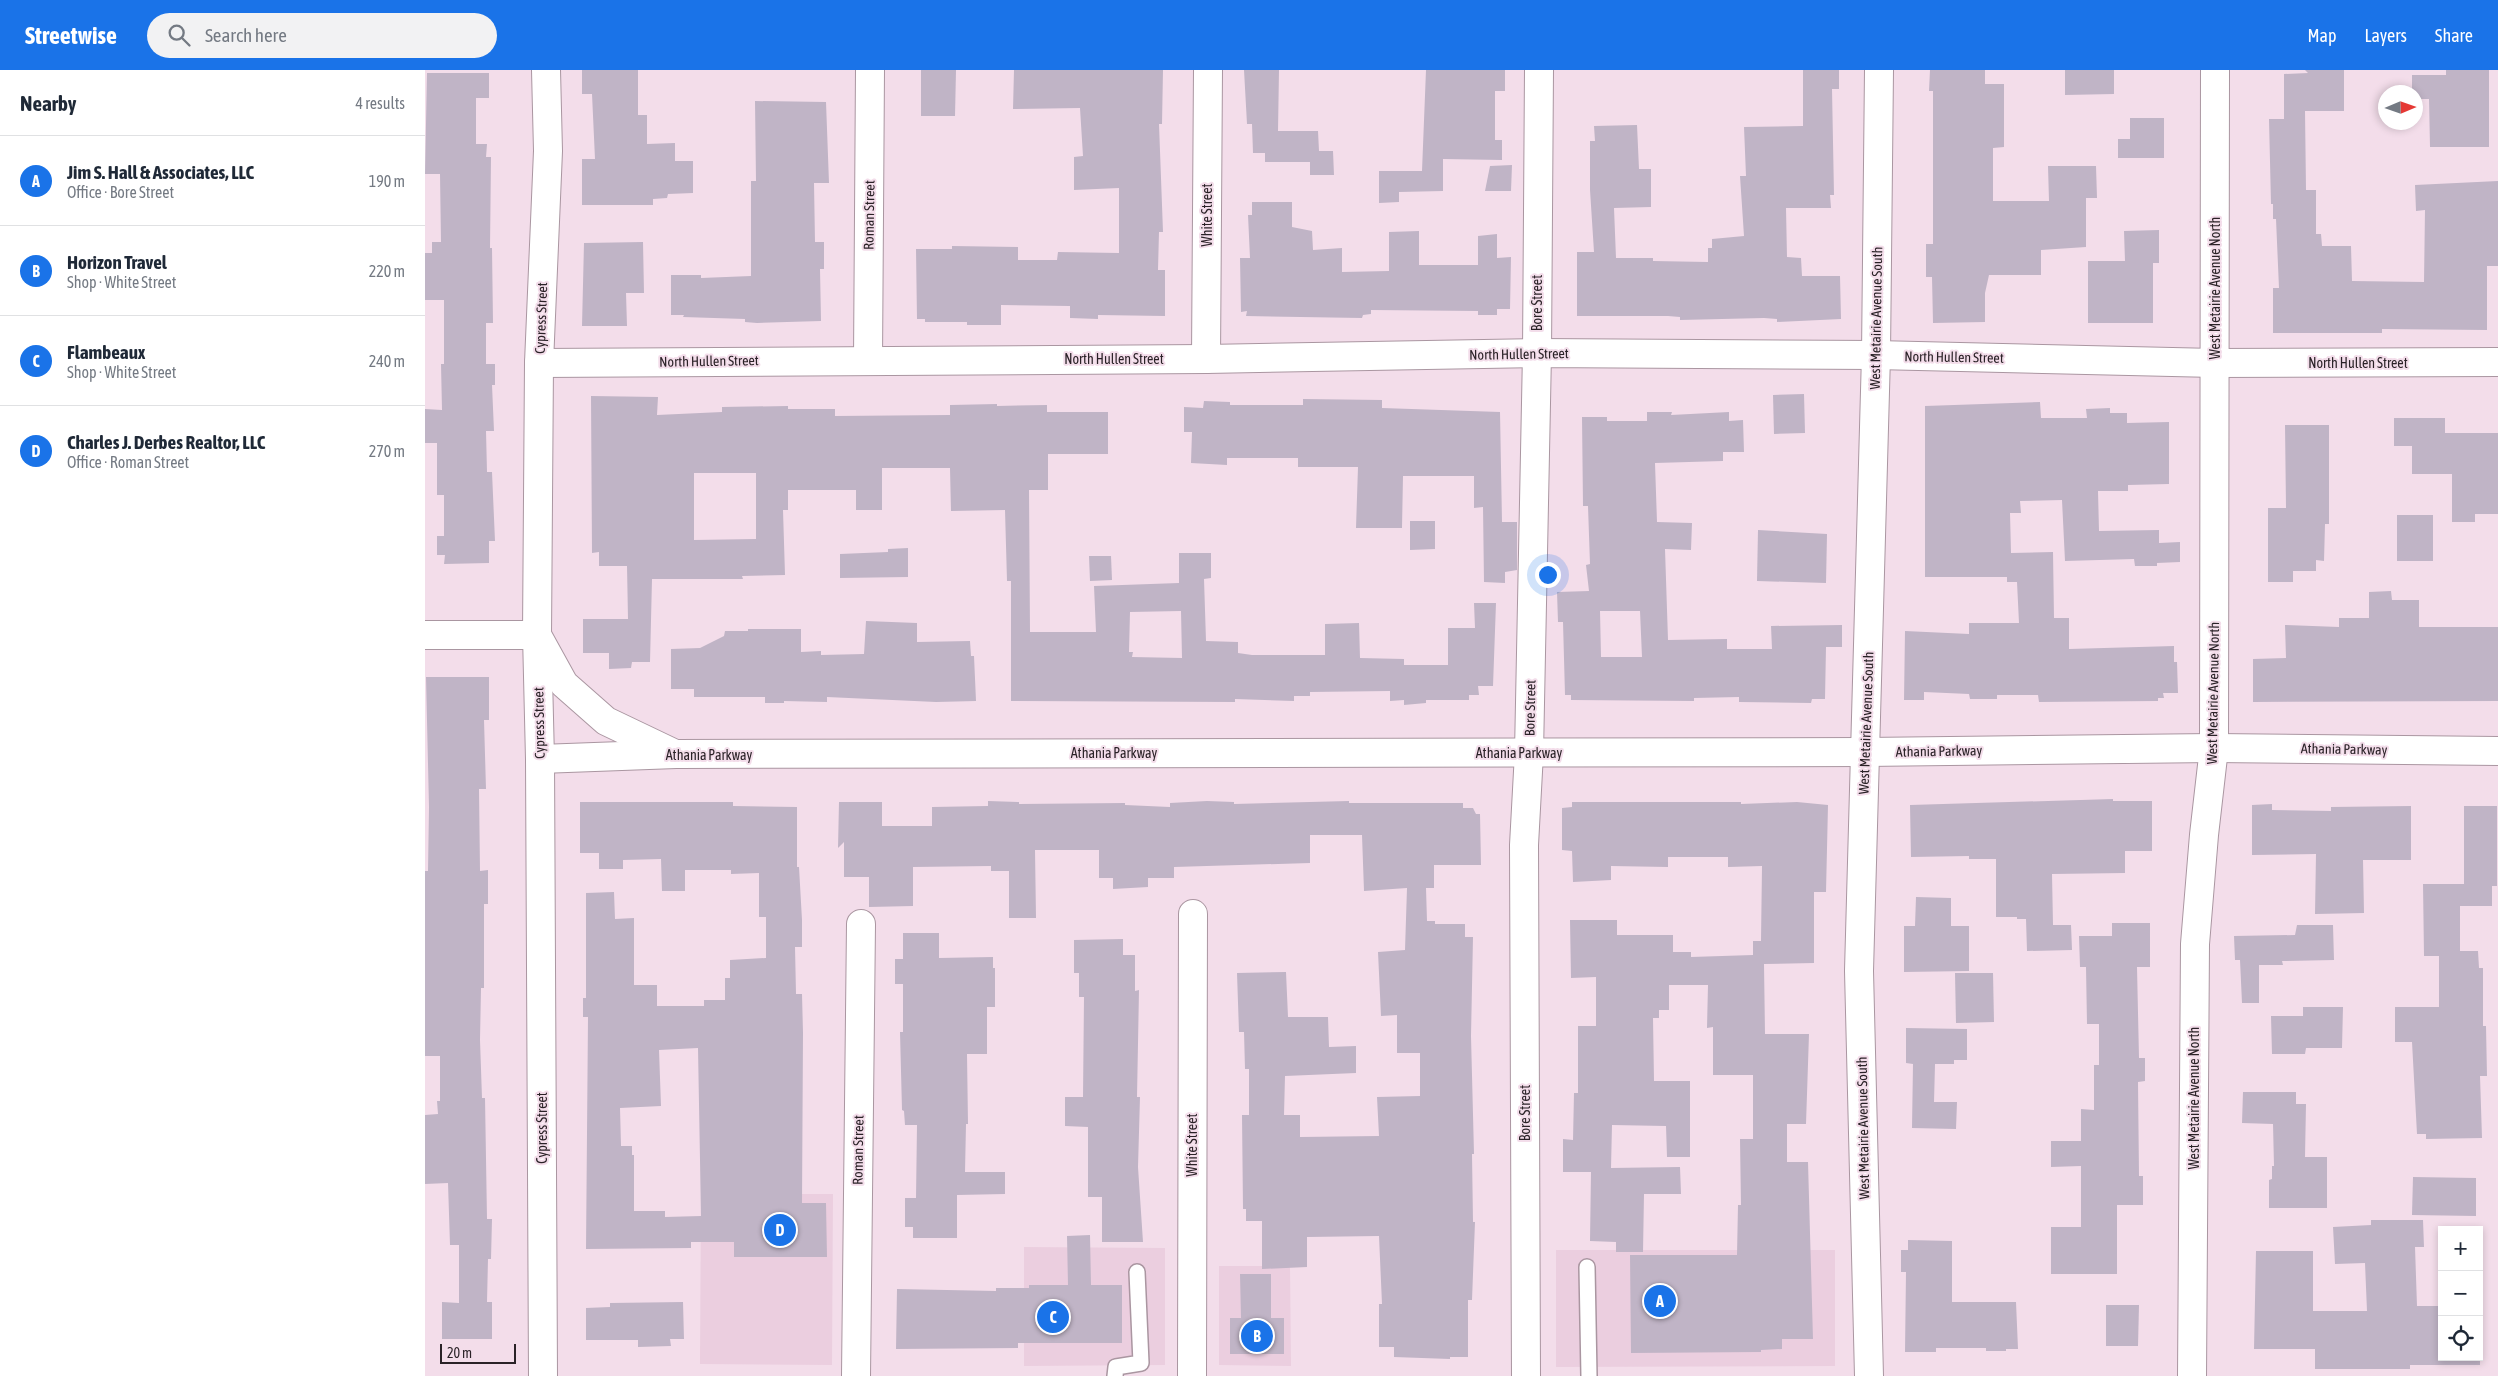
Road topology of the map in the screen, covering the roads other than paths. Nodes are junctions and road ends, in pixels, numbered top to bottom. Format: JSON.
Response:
{"nodes":[{"id":1,"x":546,"y":70,"type":"edge"},
{"id":2,"x":870,"y":70,"type":"edge"},
{"id":3,"x":1208,"y":70,"type":"edge"},
{"id":4,"x":1539,"y":70,"type":"edge"},
{"id":5,"x":1879,"y":70,"type":"edge"},
{"id":6,"x":2215,"y":70,"type":"edge"},
{"id":7,"x":1537,"y":353,"type":"junction"},
{"id":8,"x":1876,"y":355,"type":"junction"},
{"id":9,"x":1206,"y":359,"type":"junction"},
{"id":10,"x":868,"y":360,"type":"junction"},
{"id":11,"x":2498,"y":362,"type":"edge"},
{"id":12,"x":539,"y":363,"type":"junction"},
{"id":13,"x":2215,"y":363,"type":"junction"},
{"id":14,"x":425,"y":635,"type":"edge"},
{"id":15,"x":537,"y":635,"type":"junction"},
{"id":16,"x":2214,"y":748,"type":"junction"},
{"id":17,"x":2498,"y":751,"type":"edge"},
{"id":18,"x":1529,"y":752,"type":"junction"},
{"id":19,"x":1865,"y":752,"type":"junction"},
{"id":20,"x":676,"y":754,"type":"junction"},
{"id":21,"x":540,"y":759,"type":"junction"},
{"id":22,"x":1193,"y":914,"type":"dead end"},
{"id":23,"x":861,"y":924,"type":"dead end"},
{"id":24,"x":1587,"y":1267,"type":"dead end"},
{"id":25,"x":1137,"y":1272,"type":"dead end"},
{"id":26,"x":543,"y":1376,"type":"edge"},
{"id":27,"x":856,"y":1376,"type":"edge"},
{"id":28,"x":1115,"y":1376,"type":"edge"},
{"id":29,"x":1192,"y":1376,"type":"edge"},
{"id":30,"x":1526,"y":1376,"type":"edge"},
{"id":31,"x":1589,"y":1376,"type":"edge"},
{"id":32,"x":1869,"y":1376,"type":"edge"},
{"id":33,"x":2192,"y":1376,"type":"edge"}],
"edges":[{"from":1,"to":12,"type":"street","name":"Cypress Street"},
{"from":2,"to":10,"type":"street","name":"Roman Street"},
{"from":3,"to":9,"type":"street","name":"White Street"},
{"from":4,"to":7,"type":"street","name":"Bore Street"},
{"from":5,"to":8,"type":"street","name":"West Metairie Avenue South"},
{"from":6,"to":13,"type":"street","name":"West Metairie Avenue North"},
{"from":7,"to":8,"type":"street","name":"North Hullen Street"},
{"from":7,"to":9,"type":"street","name":"North Hullen Street"},
{"from":7,"to":18,"type":"street","name":"Bore Street"},
{"from":8,"to":13,"type":"street","name":"North Hullen Street"},
{"from":8,"to":19,"type":"street","name":"West Metairie Avenue South"},
{"from":9,"to":10,"type":"street","name":"North Hullen Street"},
{"from":10,"to":12,"type":"street","name":"North Hullen Street"},
{"from":11,"to":13,"type":"street","name":"North Hullen Street"},
{"from":12,"to":15,"type":"street","name":"Cypress Street"},
{"from":13,"to":16,"type":"street","name":"West Metairie Avenue North"},
{"from":14,"to":15,"type":"street"},
{"from":15,"to":20,"type":"street"},
{"from":15,"to":21,"type":"street","name":"Cypress Street"},
{"from":16,"to":17,"type":"street","name":"Athania Parkway"},
{"from":16,"to":19,"type":"street","name":"Athania Parkway"},
{"from":16,"to":33,"type":"street","name":"West Metairie Avenue North"},
{"from":18,"to":19,"type":"street","name":"Athania Parkway"},
{"from":18,"to":20,"type":"street","name":"Athania Parkway"},
{"from":18,"to":30,"type":"street","name":"Bore Street"},
{"from":19,"to":32,"type":"street","name":"West Metairie Avenue South"},
{"from":20,"to":21,"type":"street","name":"Athania Parkway"},
{"from":21,"to":26,"type":"street","name":"Cypress Street"},
{"from":22,"to":29,"type":"street","name":"White Street"},
{"from":23,"to":27,"type":"street","name":"Roman Street"},
{"from":24,"to":31,"type":"lane"},
{"from":25,"to":28,"type":"lane"}]}
